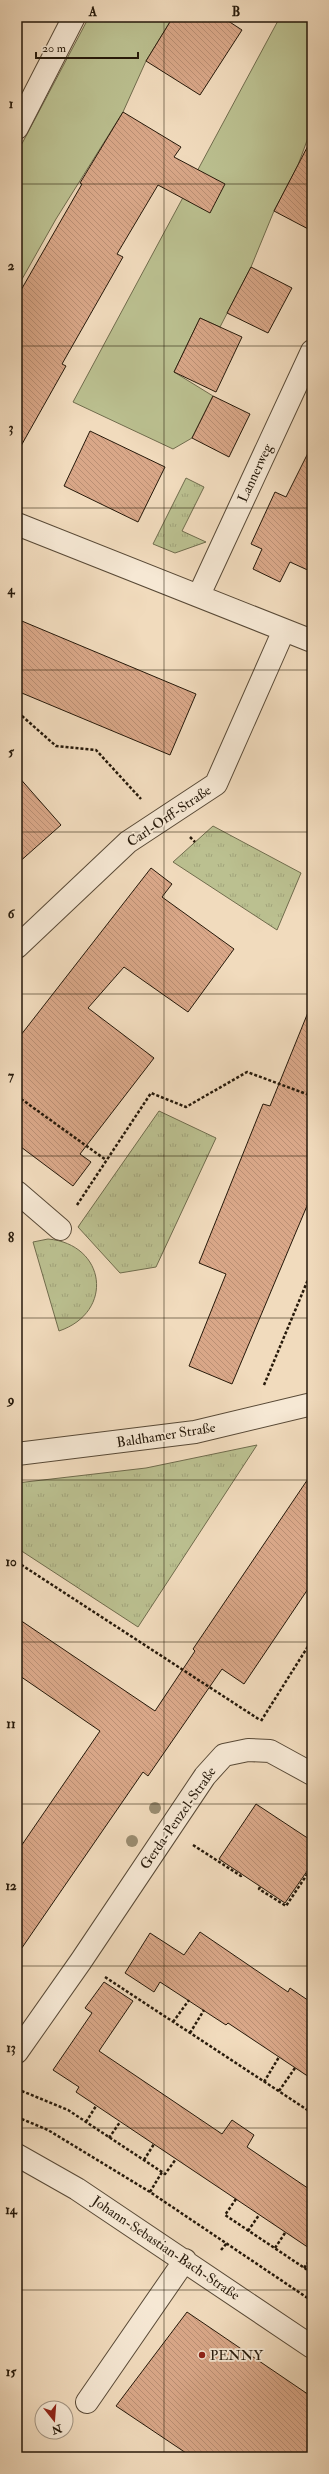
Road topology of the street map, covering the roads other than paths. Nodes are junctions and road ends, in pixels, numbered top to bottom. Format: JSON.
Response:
{"nodes":[{"id":1,"x":74,"y":17,"type":"edge"},
{"id":2,"x":17,"y":128,"type":"edge"},
{"id":3,"x":312,"y":351,"type":"edge"},
{"id":4,"x":17,"y":524,"type":"edge"},
{"id":5,"x":199,"y":595,"type":"junction"},
{"id":6,"x":284,"y":630,"type":"junction"},
{"id":7,"x":312,"y":641,"type":"edge"},
{"id":8,"x":17,"y":947,"type":"edge"},
{"id":9,"x":17,"y":1192,"type":"edge"},
{"id":10,"x":60,"y":1229,"type":"road end"},
{"id":11,"x":312,"y":1404,"type":"edge"},
{"id":12,"x":17,"y":1454,"type":"edge"},
{"id":13,"x":312,"y":1774,"type":"edge"},
{"id":14,"x":23,"y":2033,"type":"edge"},
{"id":15,"x":17,"y":2052,"type":"edge"},
{"id":16,"x":17,"y":2155,"type":"edge"},
{"id":17,"x":185,"y":2260,"type":"junction"},
{"id":18,"x":312,"y":2347,"type":"edge"},
{"id":19,"x":87,"y":2402,"type":"dead end"}],
"edges":[{"from":1,"to":2,"type":"street"},
{"from":3,"to":5,"type":"street","name":"Lannerweg"},
{"from":4,"to":5,"type":"street"},
{"from":5,"to":6,"type":"street"},
{"from":6,"to":7,"type":"street"},
{"from":6,"to":8,"type":"street","name":"Carl-Orff-Straße"},
{"from":9,"to":10,"type":"street"},
{"from":11,"to":12,"type":"street","name":"Baldhamer Straße"},
{"from":13,"to":14,"type":"street","name":"Gerda-Penzel-Straße"},
{"from":14,"to":15,"type":"street","name":"Gerda-Penzel-Straße"},
{"from":16,"to":17,"type":"street","name":"Johann-Sebastian-Bach-Straße"},
{"from":17,"to":18,"type":"street","name":"Johann-Sebastian-Bach-Straße"},
{"from":17,"to":19,"type":"street"}]}
